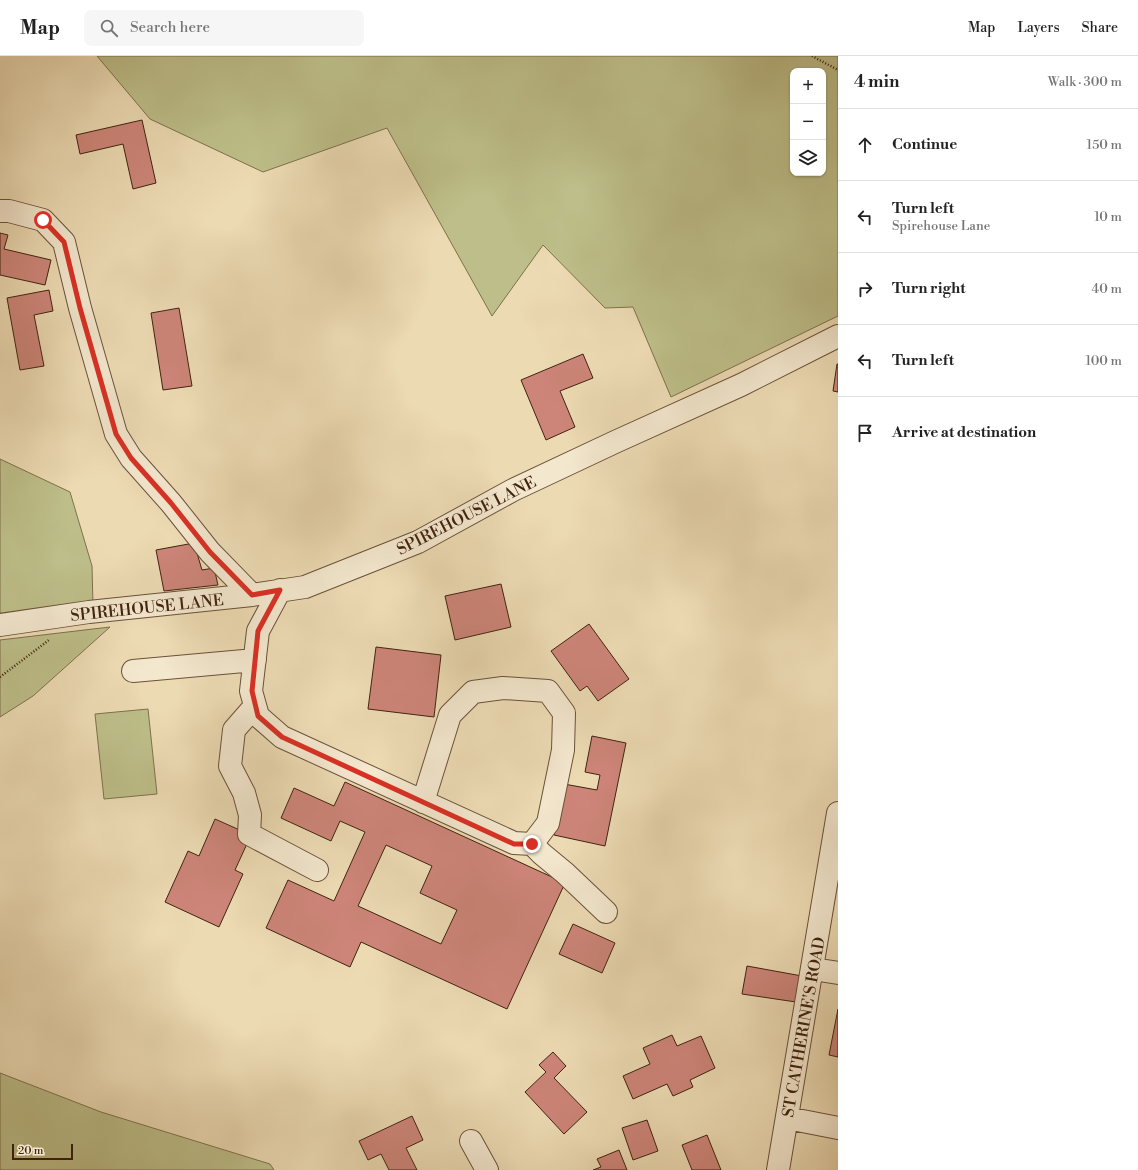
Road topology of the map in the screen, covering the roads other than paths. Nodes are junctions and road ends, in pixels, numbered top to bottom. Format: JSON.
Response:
{"nodes":[{"id":1,"x":0,"y":211,"type":"edge"},
{"id":2,"x":838,"y":336,"type":"edge"},
{"id":3,"x":280,"y":590,"type":"junction"},
{"id":4,"x":252,"y":595,"type":"junction"},
{"id":5,"x":0,"y":624,"type":"edge"},
{"id":6,"x":255,"y":660,"type":"junction"},
{"id":7,"x":133,"y":671,"type":"dead end"},
{"id":8,"x":255,"y":706,"type":"junction"},
{"id":9,"x":423,"y":802,"type":"junction"},
{"id":10,"x":838,"y":813,"type":"edge"},
{"id":11,"x":532,"y":844,"type":"junction"},
{"id":12,"x":316,"y":870,"type":"dead end"},
{"id":13,"x":606,"y":912,"type":"dead end"},
{"id":14,"x":813,"y":968,"type":"junction"},
{"id":15,"x":838,"y":973,"type":"edge"},
{"id":16,"x":787,"y":1118,"type":"junction"},
{"id":17,"x":838,"y":1128,"type":"edge"},
{"id":18,"x":471,"y":1141,"type":"dead end"},
{"id":19,"x":487,"y":1170,"type":"edge"},
{"id":20,"x":778,"y":1170,"type":"edge"}],
"edges":[{"from":1,"to":4,"type":"street"},
{"from":2,"to":3,"type":"street","name":"SPIREHOUSE LANE"},
{"from":3,"to":4,"type":"street","name":"SPIREHOUSE LANE"},
{"from":3,"to":6,"type":"street"},
{"from":4,"to":5,"type":"street","name":"SPIREHOUSE LANE"},
{"from":6,"to":7,"type":"street"},
{"from":6,"to":8,"type":"street"},
{"from":8,"to":9,"type":"street"},
{"from":8,"to":12,"type":"street"},
{"from":9,"to":11,"type":"street"},
{"from":9,"to":11,"type":"street"},
{"from":10,"to":14,"type":"street","name":"ST CATHERINE'S ROAD"},
{"from":11,"to":13,"type":"street"},
{"from":14,"to":15,"type":"street"},
{"from":14,"to":16,"type":"street","name":"ST CATHERINE'S ROAD"},
{"from":16,"to":17,"type":"street"},
{"from":16,"to":20,"type":"street","name":"ST CATHERINE'S ROAD"},
{"from":18,"to":19,"type":"street"}]}
